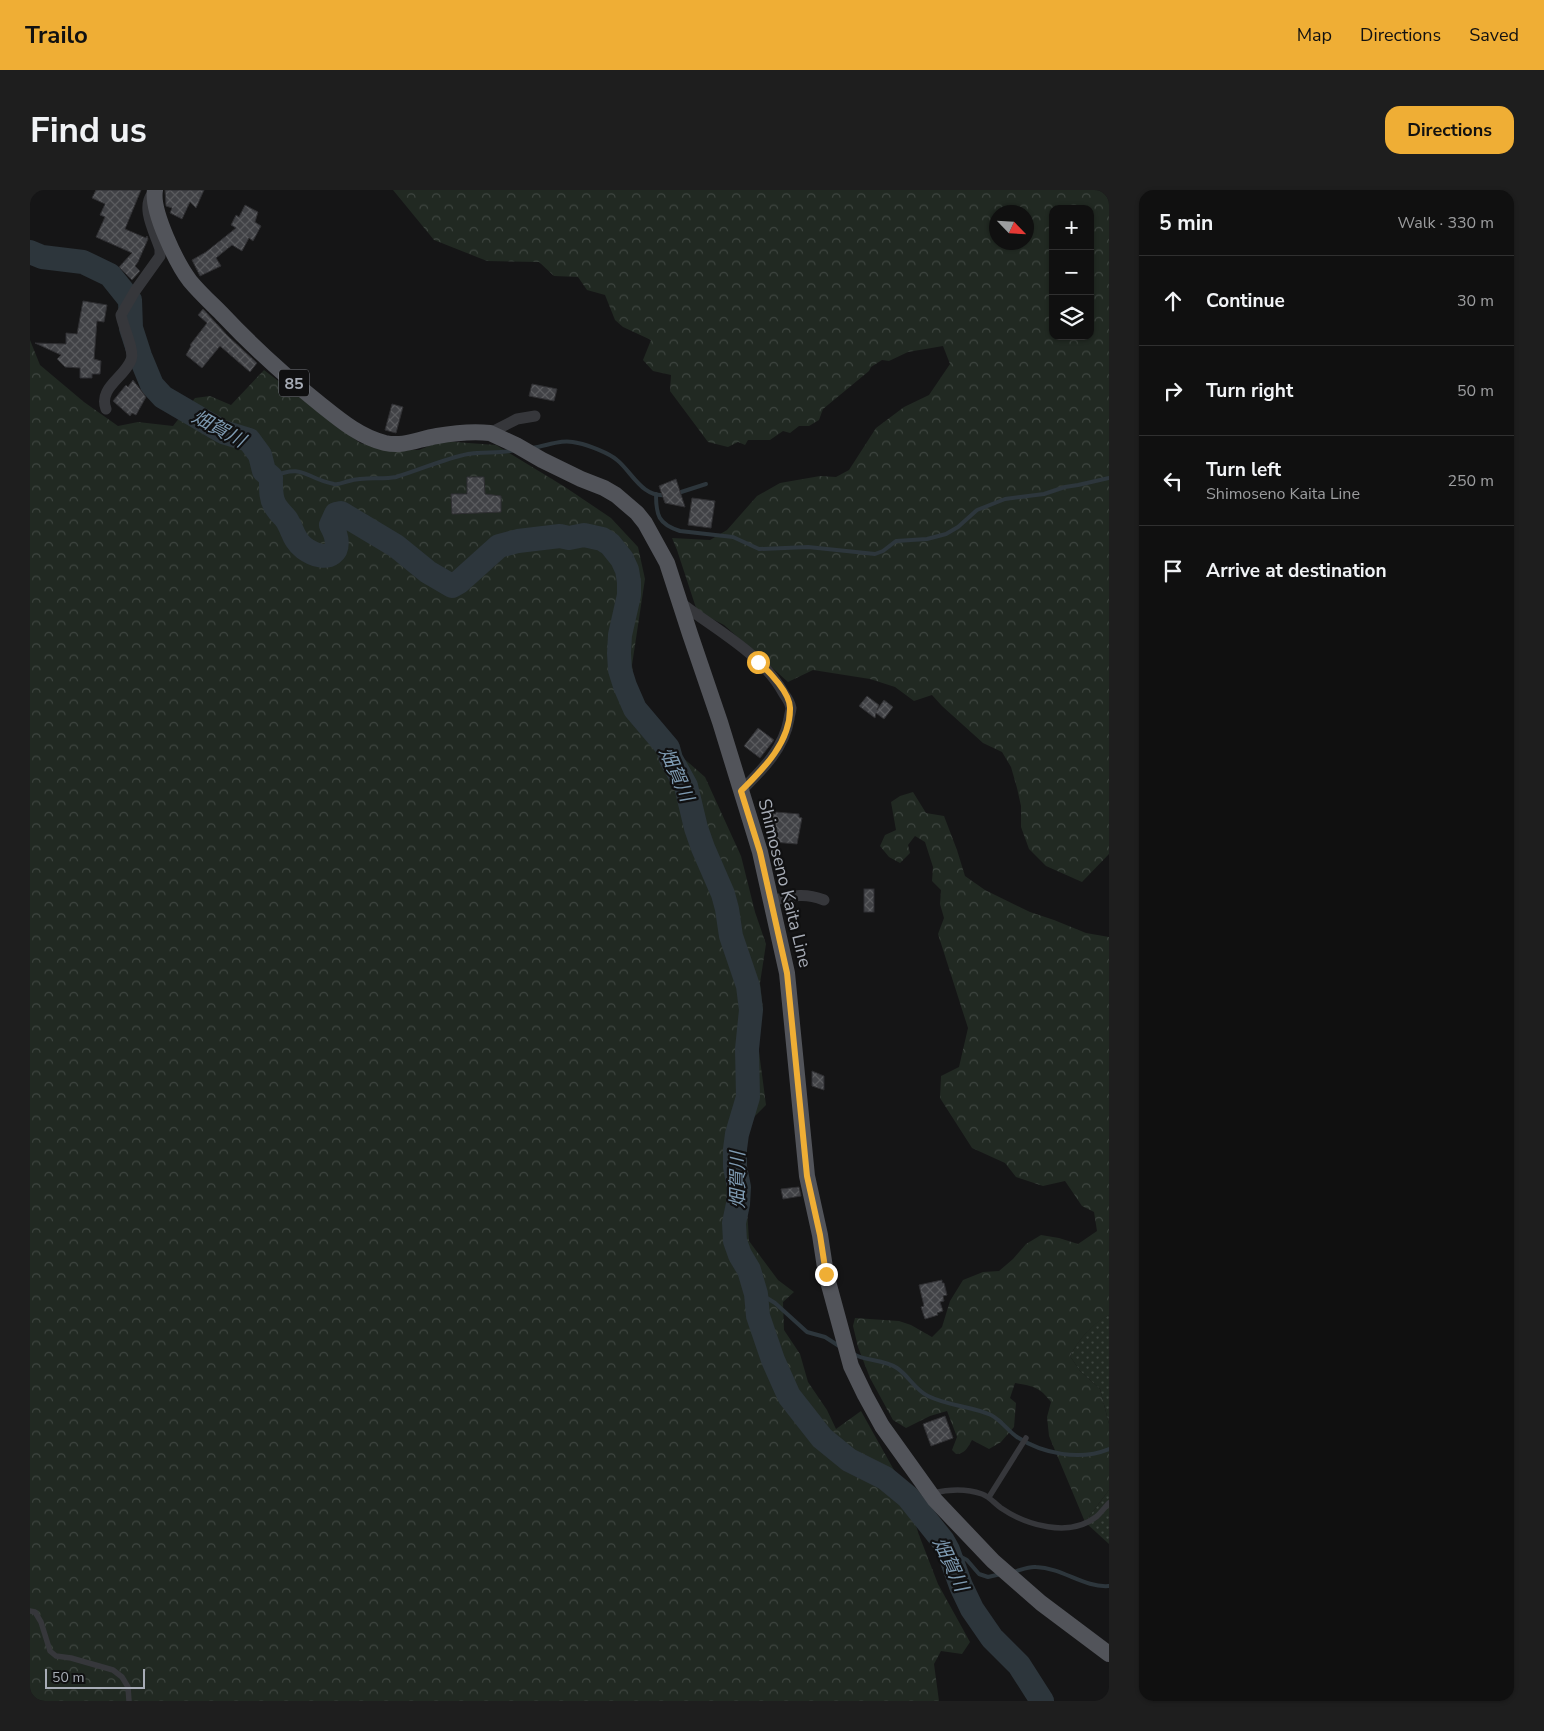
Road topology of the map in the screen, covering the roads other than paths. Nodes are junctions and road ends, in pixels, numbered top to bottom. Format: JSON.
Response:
{"nodes":[{"id":1,"x":154,"y":191,"type":"edge"},
{"id":2,"x":106,"y":409,"type":"dead end"},
{"id":3,"x":535,"y":416,"type":"dead end"},
{"id":4,"x":490,"y":433,"type":"junction"},
{"id":5,"x":680,"y":602,"type":"junction"},
{"id":6,"x":741,"y":791,"type":"junction"},
{"id":7,"x":824,"y":900,"type":"dead end"},
{"id":8,"x":771,"y":901,"type":"junction"},
{"id":9,"x":1026,"y":1438,"type":"dead end"},
{"id":10,"x":931,"y":1493,"type":"junction"},
{"id":11,"x":989,"y":1497,"type":"junction"},
{"id":12,"x":1109,"y":1503,"type":"edge"},
{"id":13,"x":30,"y":1611,"type":"edge"},
{"id":14,"x":1109,"y":1654,"type":"edge"},
{"id":15,"x":129,"y":1701,"type":"edge"}],
"edges":[{"from":1,"to":2,"type":"street"},
{"from":1,"to":4,"type":"main road","name":"Shimoseno Kaita Line","number":"85"},
{"from":3,"to":4,"type":"street"},
{"from":4,"to":5,"type":"main road","name":"Shimoseno Kaita Line","number":"85"},
{"from":5,"to":6,"type":"main road","name":"Shimoseno Kaita Line","number":"85"},
{"from":5,"to":6,"type":"street"},
{"from":6,"to":8,"type":"main road","name":"Shimoseno Kaita Line","number":"85"},
{"from":7,"to":8,"type":"street"},
{"from":8,"to":10,"type":"main road","name":"Shimoseno Kaita Line","number":"85"},
{"from":9,"to":11,"type":"lane"},
{"from":10,"to":11,"type":"lane"},
{"from":10,"to":14,"type":"main road","name":"Shimoseno Kaita Line","number":"85"},
{"from":11,"to":12,"type":"lane"},
{"from":13,"to":15,"type":"lane"}]}
